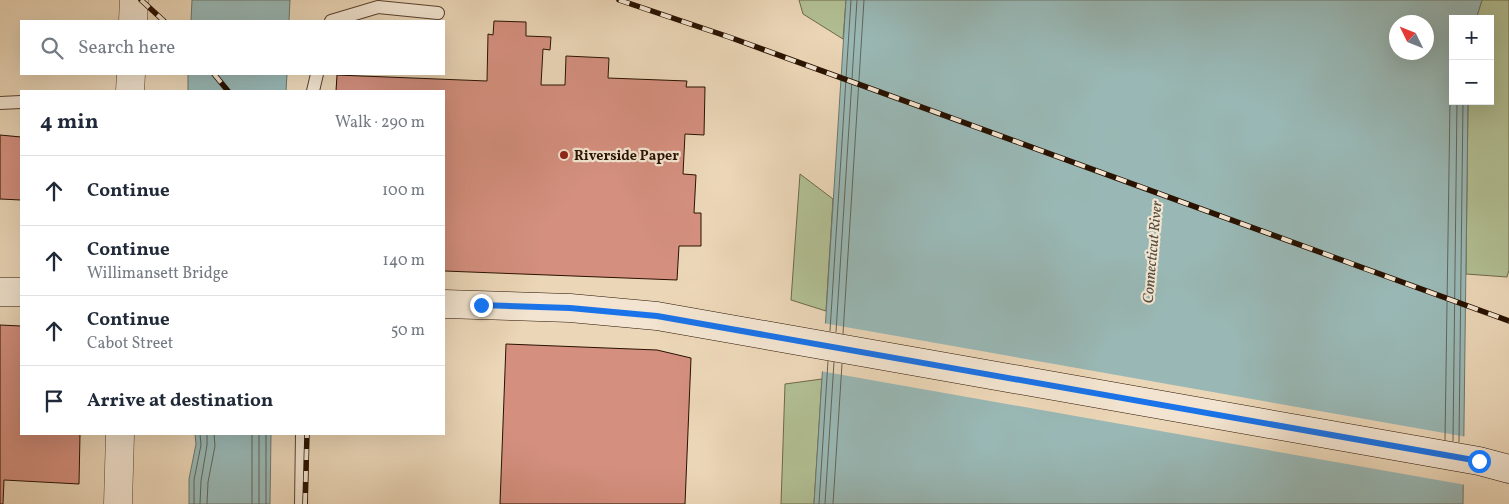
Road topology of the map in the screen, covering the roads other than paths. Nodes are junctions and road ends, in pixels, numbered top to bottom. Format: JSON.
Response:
{"nodes":[{"id":1,"x":134,"y":0,"type":"edge"},
{"id":2,"x":438,"y":13,"type":"dead end"},
{"id":3,"x":133,"y":20,"type":"edge"},
{"id":4,"x":334,"y":20,"type":"edge"},
{"id":5,"x":131,"y":75,"type":"edge"},
{"id":6,"x":317,"y":75,"type":"edge"},
{"id":7,"x":130,"y":90,"type":"edge"},
{"id":8,"x":313,"y":90,"type":"edge"},
{"id":9,"x":20,"y":102,"type":"edge"},
{"id":10,"x":0,"y":103,"type":"edge"},
{"id":11,"x":0,"y":292,"type":"edge"},
{"id":12,"x":20,"y":292,"type":"edge"},
{"id":13,"x":445,"y":304,"type":"edge"},
{"id":14,"x":120,"y":435,"type":"edge"},
{"id":15,"x":302,"y":435,"type":"edge"},
{"id":16,"x":1509,"y":469,"type":"edge"},
{"id":17,"x":118,"y":504,"type":"edge"},
{"id":18,"x":301,"y":504,"type":"edge"}],
"edges":[{"from":1,"to":3,"type":"main road"},
{"from":2,"to":4,"type":"lane"},
{"from":5,"to":7,"type":"main road"},
{"from":6,"to":8,"type":"lane"},
{"from":9,"to":10,"type":"lane"},
{"from":11,"to":12,"type":"main road"},
{"from":13,"to":16,"type":"main road"},
{"from":14,"to":17,"type":"main road"},
{"from":15,"to":18,"type":"lane"}]}
